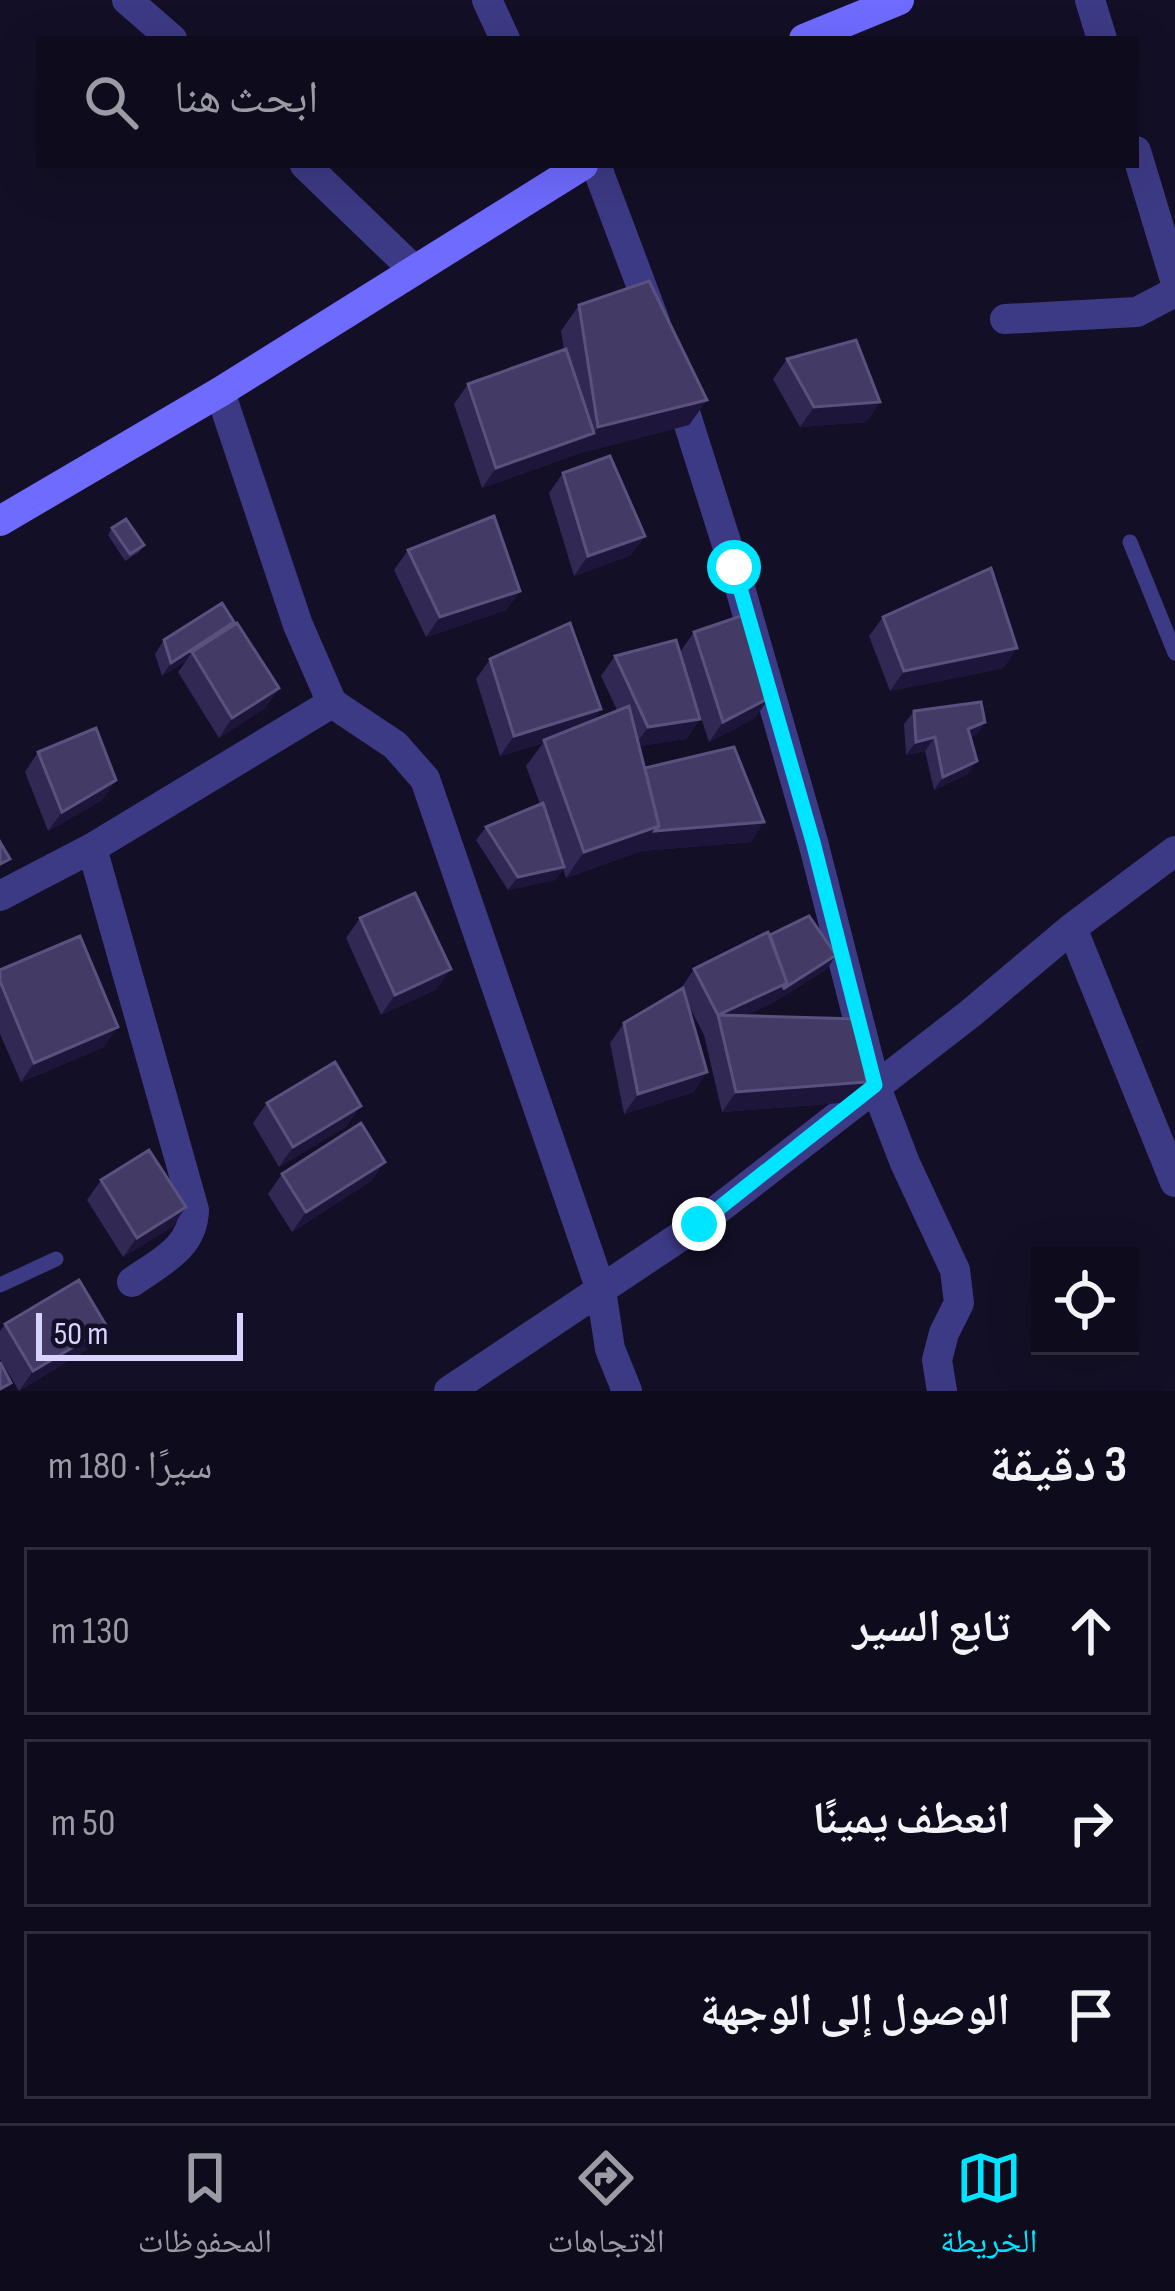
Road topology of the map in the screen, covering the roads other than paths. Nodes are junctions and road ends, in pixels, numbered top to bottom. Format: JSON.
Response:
{"nodes":[{"id":1,"x":127,"y":0,"type":"edge"},
{"id":2,"x":488,"y":0,"type":"edge"},
{"id":3,"x":899,"y":0,"type":"edge"},
{"id":4,"x":1090,"y":0,"type":"edge"},
{"id":5,"x":169,"y":36,"type":"edge"},
{"id":6,"x":504,"y":36,"type":"edge"},
{"id":7,"x":811,"y":36,"type":"edge"},
{"id":8,"x":1101,"y":36,"type":"edge"},
{"id":9,"x":1139,"y":161,"type":"edge"},
{"id":10,"x":308,"y":168,"type":"edge"},
{"id":11,"x":578,"y":168,"type":"edge"},
{"id":12,"x":597,"y":168,"type":"edge"},
{"id":13,"x":413,"y":269,"type":"junction"},
{"id":14,"x":1175,"y":280,"type":"edge"},
{"id":15,"x":1175,"y":292,"type":"edge"},
{"id":16,"x":1005,"y":319,"type":"dead end"},
{"id":17,"x":220,"y":392,"type":"junction"},
{"id":18,"x":0,"y":520,"type":"edge"},
{"id":19,"x":1130,"y":542,"type":"dead end"},
{"id":20,"x":1175,"y":652,"type":"edge"},
{"id":21,"x":332,"y":703,"type":"junction"},
{"id":22,"x":92,"y":848,"type":"junction"},
{"id":23,"x":1175,"y":851,"type":"edge"},
{"id":24,"x":0,"y":896,"type":"edge"},
{"id":25,"x":1072,"y":928,"type":"junction"},
{"id":26,"x":875,"y":1085,"type":"junction"},
{"id":27,"x":1175,"y":1182,"type":"edge"},
{"id":28,"x":56,"y":1259,"type":"dead end"},
{"id":29,"x":132,"y":1282,"type":"dead end"},
{"id":30,"x":0,"y":1286,"type":"edge"},
{"id":31,"x":601,"y":1290,"type":"junction"},
{"id":32,"x":449,"y":1391,"type":"edge"},
{"id":33,"x":627,"y":1391,"type":"edge"},
{"id":34,"x":942,"y":1391,"type":"edge"}],
"edges":[{"from":1,"to":5,"type":"street"},
{"from":2,"to":6,"type":"street"},
{"from":3,"to":7,"type":"street"},
{"from":4,"to":8,"type":"street"},
{"from":9,"to":14,"type":"street"},
{"from":10,"to":13,"type":"street"},
{"from":11,"to":13,"type":"street"},
{"from":12,"to":26,"type":"street"},
{"from":13,"to":17,"type":"street"},
{"from":15,"to":16,"type":"street"},
{"from":17,"to":18,"type":"street"},
{"from":17,"to":21,"type":"street"},
{"from":19,"to":20,"type":"lane"},
{"from":21,"to":22,"type":"street"},
{"from":21,"to":31,"type":"street"},
{"from":22,"to":24,"type":"street"},
{"from":22,"to":29,"type":"street"},
{"from":23,"to":25,"type":"street"},
{"from":25,"to":26,"type":"street"},
{"from":25,"to":27,"type":"street"},
{"from":26,"to":31,"type":"street"},
{"from":26,"to":34,"type":"street"},
{"from":28,"to":30,"type":"lane"},
{"from":31,"to":32,"type":"street"},
{"from":31,"to":33,"type":"street"}]}
